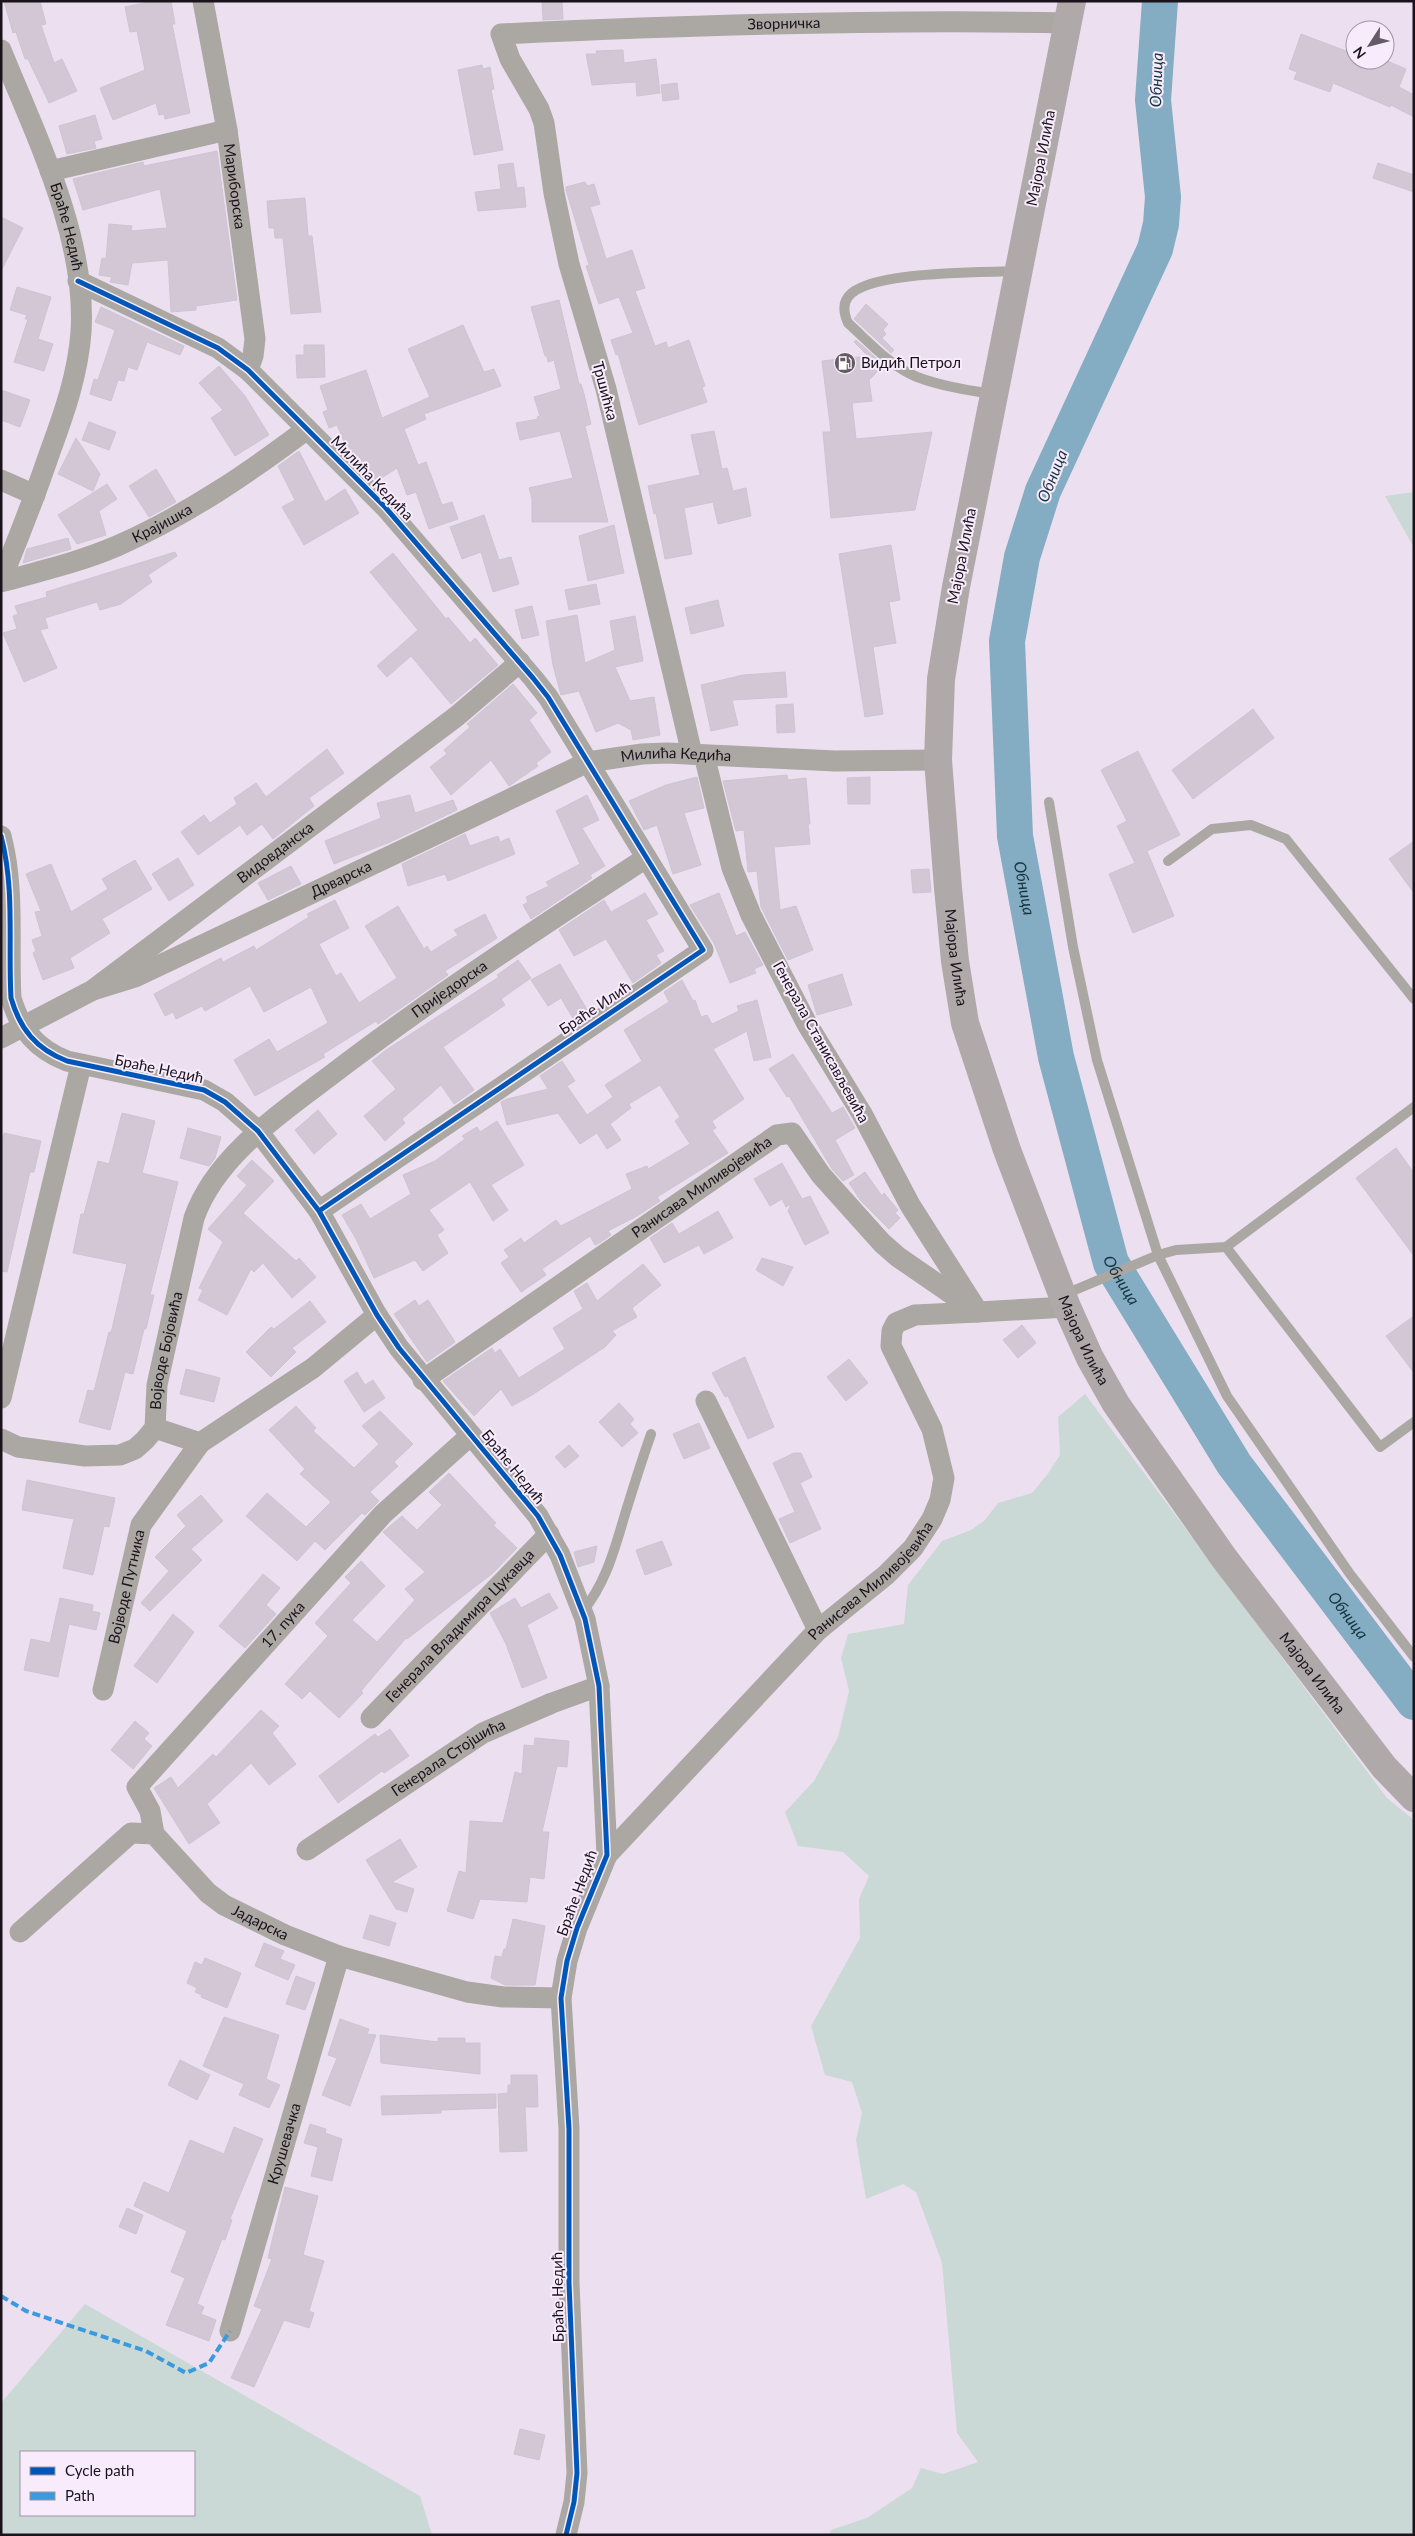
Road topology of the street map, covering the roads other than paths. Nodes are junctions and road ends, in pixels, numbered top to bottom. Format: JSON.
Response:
{"nodes":[{"id":1,"x":203,"y":1,"type":"edge"},
{"id":2,"x":1070,"y":12,"type":"edge"},
{"id":3,"x":501,"y":34,"type":"joint"},
{"id":4,"x":1,"y":50,"type":"edge"},
{"id":5,"x":227,"y":130,"type":"junction"},
{"id":6,"x":50,"y":171,"type":"junction"},
{"id":7,"x":1019,"y":271,"type":"junction"},
{"id":8,"x":78,"y":281,"type":"junction"},
{"id":9,"x":248,"y":370,"type":"junction"},
{"id":10,"x":993,"y":395,"type":"junction"},
{"id":11,"x":307,"y":429,"type":"junction"},
{"id":12,"x":1,"y":480,"type":"edge"},
{"id":13,"x":35,"y":495,"type":"junction"},
{"id":14,"x":1,"y":581,"type":"edge"},
{"id":15,"x":520,"y":662,"type":"junction"},
{"id":16,"x":698,"y":755,"type":"junction"},
{"id":17,"x":938,"y":760,"type":"junction"},
{"id":18,"x":588,"y":762,"type":"junction"},
{"id":19,"x":1049,"y":802,"type":"dead end"},
{"id":20,"x":1,"y":836,"type":"edge"},
{"id":21,"x":646,"y":858,"type":"junction"},
{"id":22,"x":1168,"y":861,"type":"dead end"},
{"id":23,"x":93,"y":990,"type":"junction"},
{"id":24,"x":1414,"y":999,"type":"edge"},
{"id":25,"x":23,"y":1028,"type":"junction"},
{"id":26,"x":1,"y":1038,"type":"edge"},
{"id":27,"x":81,"y":1065,"type":"junction"},
{"id":28,"x":1414,"y":1107,"type":"edge"},
{"id":29,"x":258,"y":1131,"type":"junction"},
{"id":30,"x":319,"y":1211,"type":"junction"},
{"id":31,"x":1226,"y":1247,"type":"junction"},
{"id":32,"x":1154,"y":1257,"type":"junction"},
{"id":33,"x":1064,"y":1301,"type":"junction"},
{"id":34,"x":978,"y":1312,"type":"junction"},
{"id":35,"x":377,"y":1316,"type":"junction"},
{"id":36,"x":423,"y":1380,"type":"junction"},
{"id":37,"x":1,"y":1398,"type":"edge"},
{"id":38,"x":706,"y":1401,"type":"dead end"},
{"id":39,"x":1414,"y":1422,"type":"edge"},
{"id":40,"x":155,"y":1428,"type":"junction"},
{"id":41,"x":652,"y":1434,"type":"dead end"},
{"id":42,"x":471,"y":1435,"type":"junction"},
{"id":43,"x":1,"y":1439,"type":"edge"},
{"id":44,"x":200,"y":1443,"type":"junction"},
{"id":45,"x":549,"y":1534,"type":"junction"},
{"id":46,"x":582,"y":1612,"type":"junction"},
{"id":47,"x":818,"y":1630,"type":"junction"},
{"id":48,"x":1414,"y":1657,"type":"edge"},
{"id":49,"x":599,"y":1686,"type":"junction"},
{"id":50,"x":103,"y":1690,"type":"dead end"},
{"id":51,"x":371,"y":1718,"type":"dead end"},
{"id":52,"x":1414,"y":1798,"type":"edge"},
{"id":53,"x":154,"y":1834,"type":"junction"},
{"id":54,"x":307,"y":1850,"type":"dead end"},
{"id":55,"x":607,"y":1855,"type":"junction"},
{"id":56,"x":20,"y":1932,"type":"dead end"},
{"id":57,"x":339,"y":1956,"type":"junction"},
{"id":58,"x":561,"y":1998,"type":"junction"},
{"id":59,"x":230,"y":2331,"type":"dead end"},
{"id":60,"x":566,"y":2535,"type":"edge"}],
"edges":[{"from":1,"to":5,"type":"street","name":"Мариборска"},
{"from":2,"to":3,"type":"street","name":"Зворничка"},
{"from":2,"to":7,"type":"main road","name":"Мајора Илића"},
{"from":3,"to":16,"type":"street","name":"Тршићка"},
{"from":4,"to":6,"type":"street","name":"Браће Недић"},
{"from":5,"to":6,"type":"street"},
{"from":5,"to":9,"type":"street","name":"Мариборска"},
{"from":6,"to":8,"type":"street","name":"Браће Недић"},
{"from":7,"to":10,"type":"main road","name":"Мајора Илића"},
{"from":7,"to":10,"type":"lane"},
{"from":8,"to":9,"type":"street","name":"Милића Кедића"},
{"from":8,"to":13,"type":"street","name":"Браће Недић"},
{"from":9,"to":11,"type":"street","name":"Милића Кедића"},
{"from":10,"to":17,"type":"main road","name":"Мајора Илића"},
{"from":11,"to":14,"type":"street","name":"Крајишка"},
{"from":11,"to":15,"type":"street","name":"Милића Кедића"},
{"from":12,"to":13,"type":"street"},
{"from":13,"to":14,"type":"street","name":"Браће Недић"},
{"from":15,"to":18,"type":"street","name":"Милића Кедића"},
{"from":15,"to":23,"type":"street","name":"Видовданска"},
{"from":16,"to":17,"type":"street","name":"Милића Кедића"},
{"from":16,"to":18,"type":"street","name":"Милића Кедића"},
{"from":16,"to":34,"type":"street","name":"Генерала Станисављевића"},
{"from":17,"to":33,"type":"main road","name":"Мајора Илића"},
{"from":18,"to":21,"type":"street","name":"Браће Илић"},
{"from":18,"to":23,"type":"street","name":"Дрварска"},
{"from":19,"to":32,"type":"lane"},
{"from":20,"to":25,"type":"street","name":"Браће Недић"},
{"from":21,"to":29,"type":"street","name":"Приједорска"},
{"from":21,"to":30,"type":"street","name":"Браће Илић"},
{"from":22,"to":24,"type":"lane"},
{"from":23,"to":25,"type":"street","name":"Видовданска"},
{"from":25,"to":26,"type":"street","name":"Видовданска"},
{"from":25,"to":27,"type":"street","name":"Браће Недић"},
{"from":27,"to":29,"type":"street","name":"Браће Недић"},
{"from":27,"to":37,"type":"street"},
{"from":28,"to":31,"type":"lane"},
{"from":29,"to":30,"type":"street","name":"Браће Недић"},
{"from":29,"to":40,"type":"street","name":"Војводе Бојовића"},
{"from":30,"to":35,"type":"street","name":"Браће Недић"},
{"from":31,"to":32,"type":"lane"},
{"from":31,"to":39,"type":"lane"},
{"from":32,"to":33,"type":"lane"},
{"from":32,"to":48,"type":"lane"},
{"from":33,"to":34,"type":"street","name":"Ранисава Миливојевића"},
{"from":33,"to":52,"type":"main road","name":"Мајора Илића"},
{"from":34,"to":36,"type":"street","name":"Ранисава Миливојевића"},
{"from":34,"to":47,"type":"street","name":"Ранисава Миливојевића"},
{"from":35,"to":36,"type":"street","name":"Браће Недић"},
{"from":35,"to":44,"type":"street","name":"Војводе Путника"},
{"from":36,"to":42,"type":"street","name":"Браће Недић"},
{"from":38,"to":47,"type":"street"},
{"from":40,"to":43,"type":"street","name":"Војводе Бојовића"},
{"from":40,"to":44,"type":"street"},
{"from":41,"to":46,"type":"lane"},
{"from":42,"to":45,"type":"street","name":"Браће Недић"},
{"from":42,"to":53,"type":"street","name":"17. пука"},
{"from":44,"to":50,"type":"street","name":"Војводе Путника"},
{"from":45,"to":46,"type":"street","name":"Браће Недић"},
{"from":45,"to":51,"type":"street","name":"Генерала Владимира Цукавца"},
{"from":46,"to":49,"type":"street","name":"Браће Недић"},
{"from":47,"to":55,"type":"street","name":"Ранисава Миливојевића"},
{"from":49,"to":54,"type":"street","name":"Генерала Стојшића"},
{"from":49,"to":55,"type":"street","name":"Браће Недић"},
{"from":53,"to":56,"type":"street"},
{"from":53,"to":57,"type":"street","name":"Јадарска"},
{"from":55,"to":58,"type":"street","name":"Браће Недић"},
{"from":57,"to":58,"type":"street","name":"Јадарска"},
{"from":57,"to":59,"type":"street","name":"Крушевачка"},
{"from":58,"to":60,"type":"street","name":"Браће Недић"}]}
